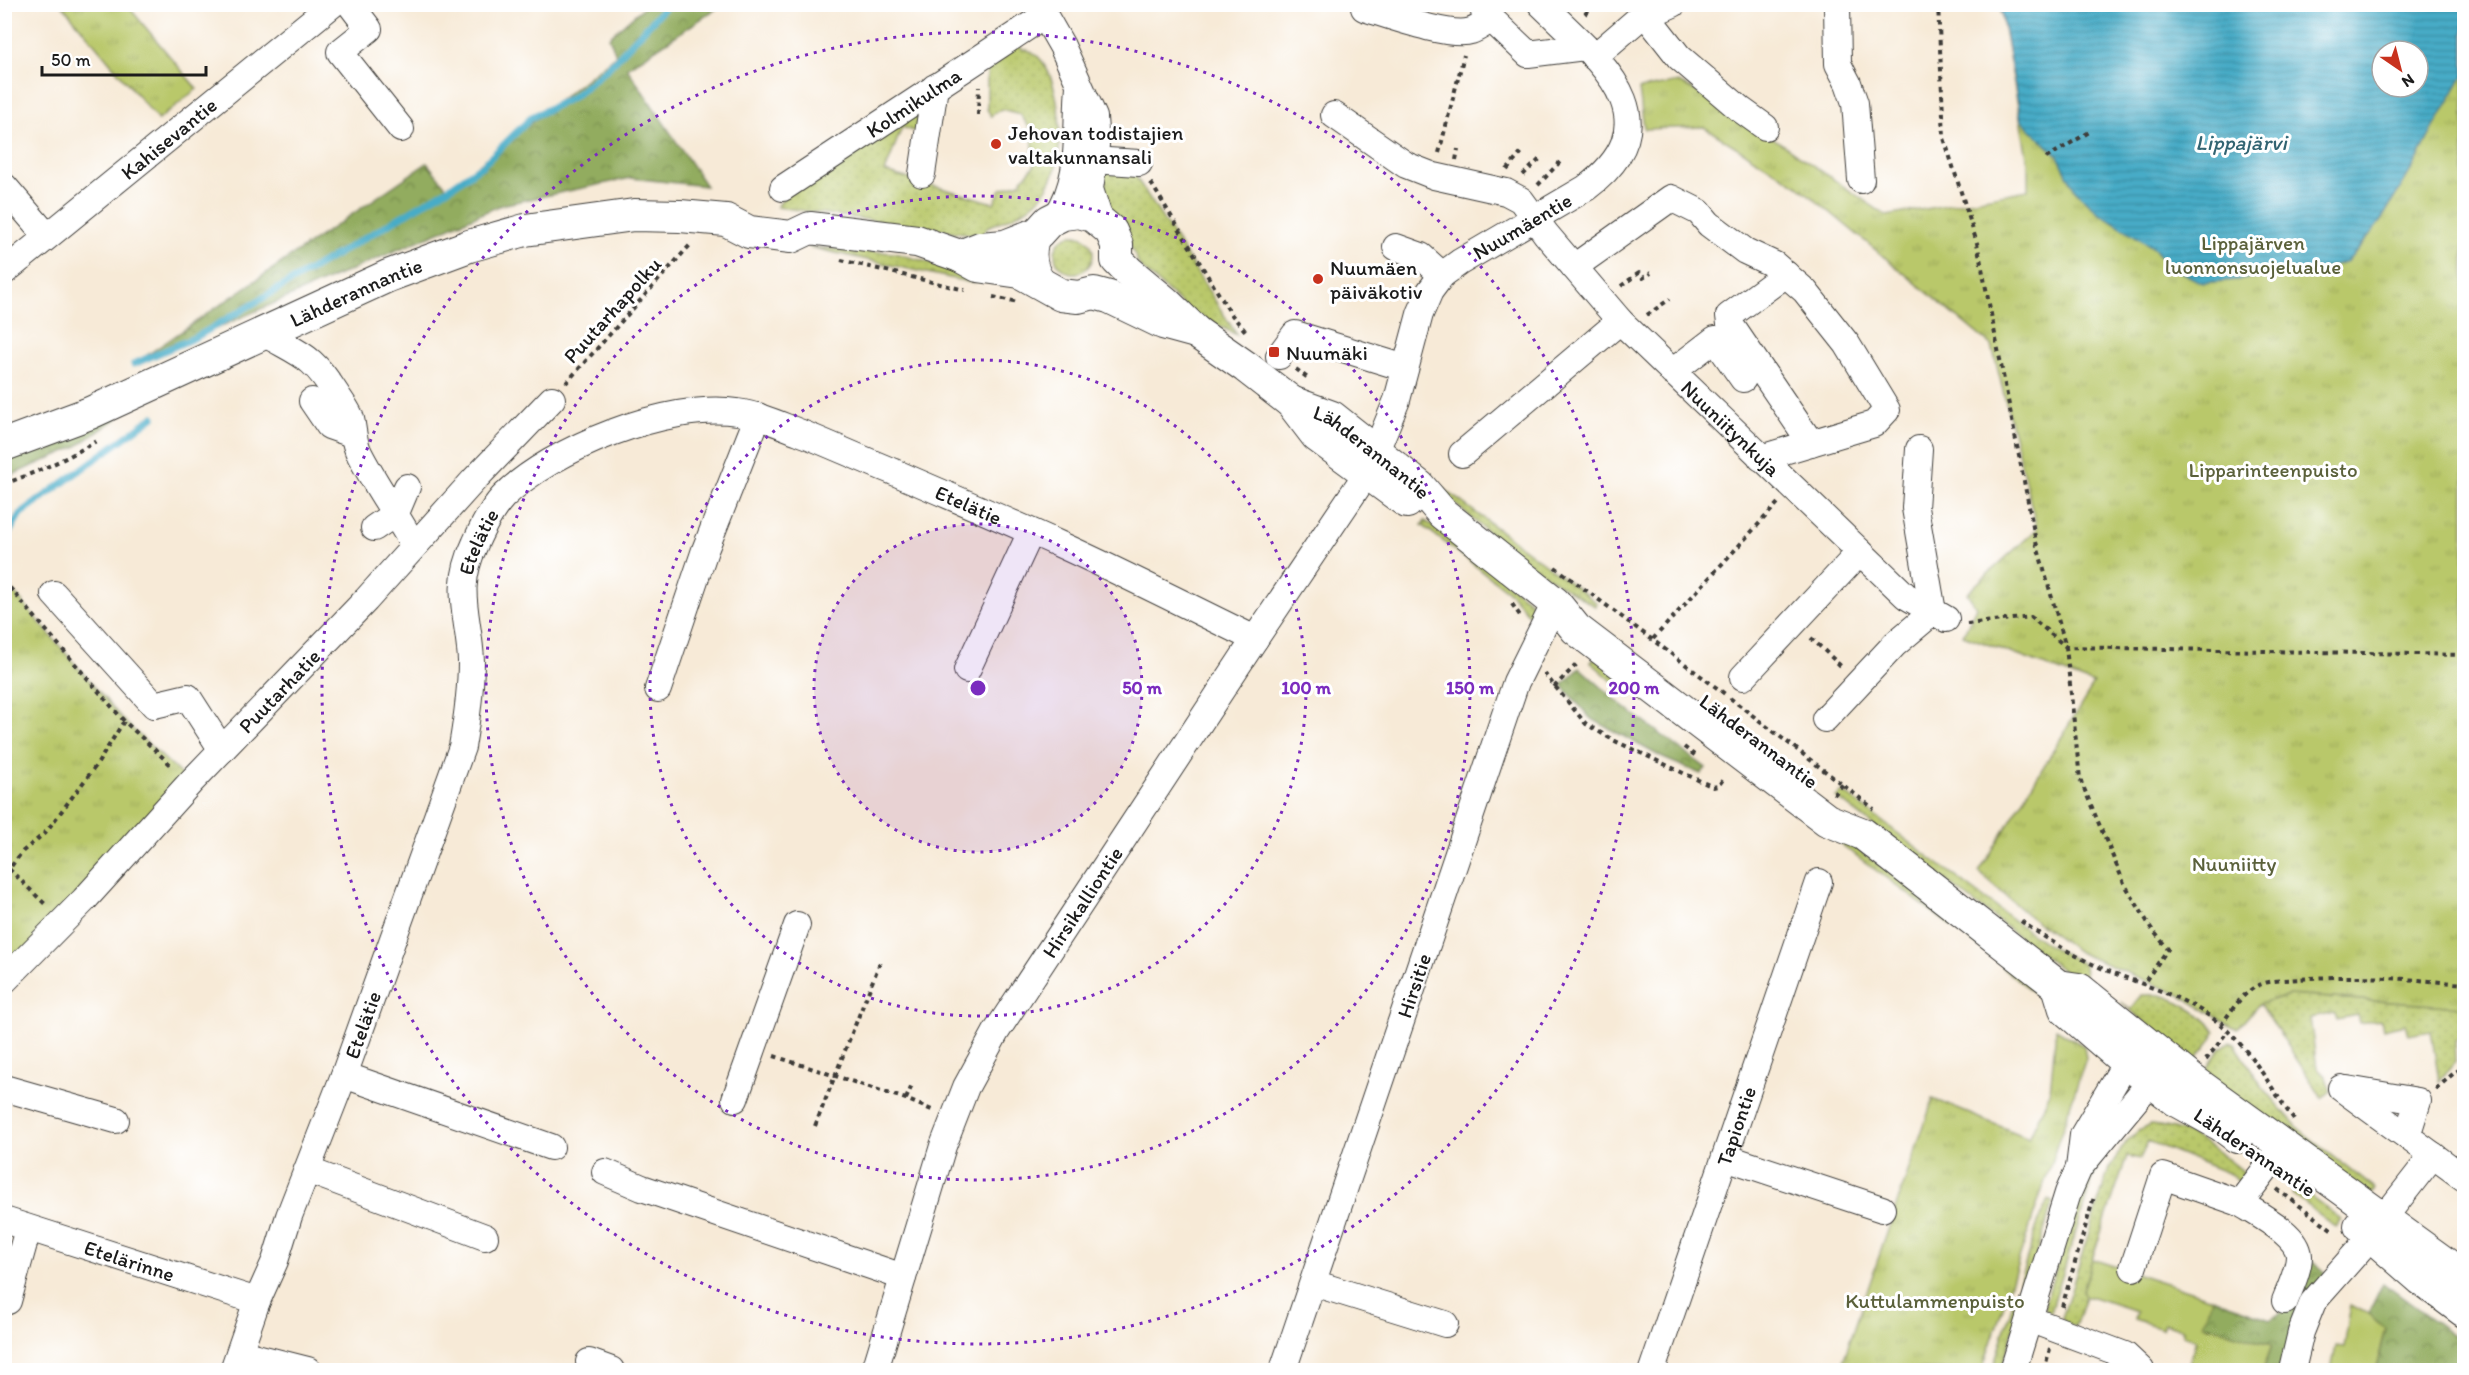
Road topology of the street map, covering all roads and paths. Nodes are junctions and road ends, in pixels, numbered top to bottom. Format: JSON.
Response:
{"nodes":[{"id":1,"x":333,"y":4,"type":"edge"},
{"id":2,"x":350,"y":4,"type":"edge"},
{"id":3,"x":1541,"y":4,"type":"edge"},
{"id":4,"x":1673,"y":4,"type":"edge"},
{"id":5,"x":1837,"y":4,"type":"edge"},
{"id":6,"x":1938,"y":4,"type":"edge"},
{"id":7,"x":1364,"y":8,"type":"dead end"},
{"id":8,"x":1041,"y":10,"type":"edge"},
{"id":9,"x":1646,"y":15,"type":"junction"},
{"id":10,"x":1482,"y":21,"type":"junction"},
{"id":11,"x":1589,"y":52,"type":"junction"},
{"id":12,"x":935,"y":87,"type":"junction"},
{"id":13,"x":1334,"y":115,"type":"dead end"},
{"id":14,"x":1765,"y":127,"type":"dead end"},
{"id":15,"x":401,"y":129,"type":"dead end"},
{"id":16,"x":2091,"y":132,"type":"dead end"},
{"id":17,"x":2046,"y":158,"type":"dead end"},
{"id":18,"x":1085,"y":159,"type":"junction"},
{"id":19,"x":1560,"y":162,"type":"dead end"},
{"id":20,"x":1138,"y":163,"type":"joint"},
{"id":21,"x":922,"y":174,"type":"dead end"},
{"id":22,"x":1434,"y":176,"type":"junction"},
{"id":23,"x":1860,"y":180,"type":"dead end"},
{"id":24,"x":4,"y":186,"type":"edge"},
{"id":25,"x":783,"y":188,"type":"dead end"},
{"id":26,"x":1528,"y":209,"type":"junction"},
{"id":27,"x":1100,"y":220,"type":"junction"},
{"id":28,"x":1047,"y":225,"type":"junction"},
{"id":29,"x":47,"y":237,"type":"junction"},
{"id":30,"x":693,"y":241,"type":"dead end"},
{"id":31,"x":1396,"y":247,"type":"dead end"},
{"id":32,"x":960,"y":256,"type":"junction"},
{"id":33,"x":1118,"y":260,"type":"junction"},
{"id":34,"x":6,"y":267,"type":"edge"},
{"id":35,"x":1574,"y":267,"type":"junction"},
{"id":36,"x":1651,"y":273,"type":"dead end"},
{"id":37,"x":1786,"y":274,"type":"junction"},
{"id":38,"x":1442,"y":275,"type":"junction"},
{"id":39,"x":1047,"y":287,"type":"junction"},
{"id":40,"x":1616,"y":289,"type":"dead end"},
{"id":41,"x":1094,"y":293,"type":"junction"},
{"id":42,"x":1670,"y":299,"type":"dead end"},
{"id":43,"x":1730,"y":316,"type":"junction"},
{"id":44,"x":1632,"y":319,"type":"junction"},
{"id":45,"x":1196,"y":333,"type":"junction"},
{"id":46,"x":265,"y":334,"type":"junction"},
{"id":47,"x":1715,"y":339,"type":"junction"},
{"id":48,"x":1279,"y":356,"type":"junction"},
{"id":49,"x":1406,"y":368,"type":"junction"},
{"id":50,"x":1672,"y":372,"type":"junction"},
{"id":51,"x":1743,"y":379,"type":"dead end"},
{"id":52,"x":1303,"y":393,"type":"junction"},
{"id":53,"x":552,"y":399,"type":"joint"},
{"id":54,"x":312,"y":401,"type":"dead end"},
{"id":55,"x":758,"y":416,"type":"junction"},
{"id":56,"x":352,"y":434,"type":"junction"},
{"id":57,"x":1811,"y":443,"type":"junction"},
{"id":58,"x":4,"y":445,"type":"edge"},
{"id":59,"x":1919,"y":449,"type":"dead end"},
{"id":60,"x":1462,"y":454,"type":"dead end"},
{"id":61,"x":1761,"y":458,"type":"junction"},
{"id":62,"x":1371,"y":462,"type":"junction"},
{"id":63,"x":408,"y":487,"type":"dead end"},
{"id":64,"x":1792,"y":487,"type":"junction"},
{"id":65,"x":396,"y":513,"type":"junction"},
{"id":66,"x":374,"y":528,"type":"dead end"},
{"id":67,"x":1031,"y":532,"type":"junction"},
{"id":68,"x":414,"y":546,"type":"junction"},
{"id":69,"x":1860,"y":552,"type":"junction"},
{"id":70,"x":1546,"y":560,"type":"dead end"},
{"id":71,"x":4,"y":581,"type":"edge"},
{"id":72,"x":54,"y":594,"type":"dead end"},
{"id":73,"x":1555,"y":603,"type":"junction"},
{"id":74,"x":1939,"y":615,"type":"junction"},
{"id":75,"x":1794,"y":623,"type":"junction"},
{"id":76,"x":1255,"y":639,"type":"junction"},
{"id":77,"x":1653,"y":639,"type":"junction"},
{"id":78,"x":2066,"y":647,"type":"junction"},
{"id":79,"x":2464,"y":655,"type":"edge"},
{"id":80,"x":1526,"y":661,"type":"junction"},
{"id":81,"x":1578,"y":662,"type":"dead end"},
{"id":82,"x":967,"y":670,"type":"dead end"},
{"id":83,"x":1743,"y":677,"type":"dead end"},
{"id":84,"x":1859,"y":683,"type":"junction"},
{"id":85,"x":1554,"y":687,"type":"junction"},
{"id":86,"x":658,"y":689,"type":"dead end"},
{"id":87,"x":1825,"y":719,"type":"dead end"},
{"id":88,"x":124,"y":722,"type":"junction"},
{"id":89,"x":222,"y":750,"type":"junction"},
{"id":90,"x":1725,"y":777,"type":"dead end"},
{"id":91,"x":190,"y":783,"type":"junction"},
{"id":92,"x":1871,"y":823,"type":"junction"},
{"id":93,"x":7,"y":868,"type":"edge"},
{"id":94,"x":1819,"y":882,"type":"dead end"},
{"id":95,"x":2015,"y":916,"type":"dead end"},
{"id":96,"x":61,"y":923,"type":"junction"},
{"id":97,"x":797,"y":925,"type":"dead end"},
{"id":98,"x":881,"y":960,"type":"dead end"},
{"id":99,"x":2146,"y":980,"type":"dead end"},
{"id":100,"x":4,"y":981,"type":"edge"},
{"id":101,"x":2464,"y":984,"type":"edge"},
{"id":102,"x":2221,"y":1025,"type":"junction"},
{"id":103,"x":753,"y":1049,"type":"junction"},
{"id":104,"x":2134,"y":1050,"type":"junction"},
{"id":105,"x":2464,"y":1067,"type":"edge"},
{"id":106,"x":2160,"y":1071,"type":"junction"},
{"id":107,"x":344,"y":1075,"type":"junction"},
{"id":108,"x":835,"y":1075,"type":"junction"},
{"id":109,"x":913,"y":1083,"type":"dead end"},
{"id":110,"x":4,"y":1088,"type":"edge"},
{"id":111,"x":735,"y":1099,"type":"dead end"},
{"id":112,"x":906,"y":1099,"type":"junction"},
{"id":113,"x":2418,"y":1101,"type":"junction"},
{"id":114,"x":116,"y":1119,"type":"dead end"},
{"id":115,"x":952,"y":1124,"type":"junction"},
{"id":116,"x":815,"y":1126,"type":"dead end"},
{"id":117,"x":2407,"y":1136,"type":"junction"},
{"id":118,"x":2283,"y":1142,"type":"junction"},
{"id":119,"x":551,"y":1147,"type":"dead end"},
{"id":120,"x":2433,"y":1155,"type":"junction"},
{"id":121,"x":1725,"y":1157,"type":"junction"},
{"id":122,"x":2079,"y":1168,"type":"junction"},
{"id":123,"x":307,"y":1170,"type":"junction"},
{"id":124,"x":605,"y":1172,"type":"dead end"},
{"id":125,"x":2464,"y":1178,"type":"edge"},
{"id":126,"x":2097,"y":1188,"type":"dead end"},
{"id":127,"x":2240,"y":1203,"type":"junction"},
{"id":128,"x":1882,"y":1209,"type":"dead end"},
{"id":129,"x":4,"y":1220,"type":"edge"},
{"id":130,"x":2378,"y":1226,"type":"junction"},
{"id":131,"x":28,"y":1229,"type":"junction"},
{"id":132,"x":485,"y":1237,"type":"dead end"},
{"id":133,"x":2133,"y":1268,"type":"dead end"},
{"id":134,"x":903,"y":1277,"type":"junction"},
{"id":135,"x":2464,"y":1277,"type":"edge"},
{"id":136,"x":1313,"y":1282,"type":"junction"},
{"id":137,"x":8,"y":1300,"type":"dead end"},
{"id":138,"x":257,"y":1300,"type":"junction"},
{"id":139,"x":2285,"y":1301,"type":"dead end"},
{"id":140,"x":2464,"y":1311,"type":"edge"},
{"id":141,"x":2029,"y":1319,"type":"junction"},
{"id":142,"x":1445,"y":1324,"type":"dead end"},
{"id":143,"x":2055,"y":1329,"type":"junction"},
{"id":144,"x":237,"y":1362,"type":"edge"},
{"id":145,"x":308,"y":1371,"type":"edge"},
{"id":146,"x":874,"y":1371,"type":"edge"},
{"id":147,"x":1283,"y":1371,"type":"edge"},
{"id":148,"x":1652,"y":1371,"type":"edge"},
{"id":149,"x":2013,"y":1371,"type":"edge"},
{"id":150,"x":2044,"y":1371,"type":"edge"},
{"id":151,"x":2141,"y":1371,"type":"edge"},
{"id":152,"x":2292,"y":1371,"type":"edge"}],
"edges":[{"from":1,"to":29,"type":"street","name":"Kahisevantie"},
{"from":2,"to":15,"type":"street"},
{"from":3,"to":11,"type":"street","name":"Nuumäentie"},
{"from":4,"to":9,"type":"street"},
{"from":5,"to":23,"type":"street"},
{"from":6,"to":78,"type":"path"},
{"from":7,"to":10,"type":"street"},
{"from":8,"to":12,"type":"street","name":"Kolmikulma"},
{"from":8,"to":18,"type":"street"},
{"from":9,"to":11,"type":"street"},
{"from":9,"to":14,"type":"street"},
{"from":10,"to":11,"type":"street"},
{"from":10,"to":22,"type":"path"},
{"from":11,"to":26,"type":"street","name":"Nuumäentie"},
{"from":12,"to":21,"type":"street"},
{"from":12,"to":25,"type":"street","name":"Kolmikulma"},
{"from":13,"to":22,"type":"street"},
{"from":16,"to":17,"type":"path"},
{"from":18,"to":20,"type":"street"},
{"from":18,"to":27,"type":"street"},
{"from":18,"to":28,"type":"street"},
{"from":19,"to":26,"type":"path"},
{"from":20,"to":48,"type":"path"},
{"from":22,"to":26,"type":"street"},
{"from":24,"to":29,"type":"street"},
{"from":26,"to":35,"type":"street","name":"Nuuniitynkuja"},
{"from":26,"to":38,"type":"street","name":"Nuumäentie"},
{"from":27,"to":28,"type":"main road"},
{"from":27,"to":33,"type":"main road"},
{"from":28,"to":32,"type":"main road"},
{"from":28,"to":39,"type":"street"},
{"from":29,"to":34,"type":"street","name":"Kahisevantie"},
{"from":30,"to":53,"type":"path","name":"Puutarhapolku"},
{"from":31,"to":38,"type":"street"},
{"from":32,"to":39,"type":"main road","name":"Lähderannantie"},
{"from":32,"to":46,"type":"main road","name":"Lähderannantie"},
{"from":33,"to":41,"type":"street"},
{"from":33,"to":45,"type":"main road","name":"Lähderannantie"},
{"from":35,"to":37,"type":"street"},
{"from":35,"to":44,"type":"street","name":"Nuuniitynkuja"},
{"from":36,"to":40,"type":"path"},
{"from":37,"to":43,"type":"street"},
{"from":37,"to":57,"type":"street"},
{"from":38,"to":49,"type":"street","name":"Nuumäentie"},
{"from":39,"to":41,"type":"main road"},
{"from":41,"to":45,"type":"main road","name":"Lähderannantie"},
{"from":42,"to":44,"type":"path"},
{"from":43,"to":47,"type":"street"},
{"from":43,"to":57,"type":"street"},
{"from":44,"to":50,"type":"street","name":"Nuuniitynkuja"},
{"from":44,"to":60,"type":"street"},
{"from":45,"to":52,"type":"main road","name":"Lähderannantie"},
{"from":46,"to":56,"type":"street"},
{"from":46,"to":58,"type":"main road","name":"Lähderannantie"},
{"from":47,"to":50,"type":"street"},
{"from":47,"to":51,"type":"street"},
{"from":48,"to":49,"type":"street"},
{"from":48,"to":52,"type":"path"},
{"from":49,"to":62,"type":"street","name":"Nuumäentie"},
{"from":50,"to":61,"type":"street","name":"Nuuniitynkuja"},
{"from":52,"to":62,"type":"main road","name":"Lähderannantie"},
{"from":53,"to":68,"type":"street","name":"Puutarhatie"},
{"from":54,"to":56,"type":"street"},
{"from":55,"to":67,"type":"street","name":"Etelätie"},
{"from":55,"to":86,"type":"street"},
{"from":55,"to":107,"type":"street","name":"Etelätie"},
{"from":56,"to":65,"type":"street"},
{"from":57,"to":61,"type":"street"},
{"from":59,"to":74,"type":"street"},
{"from":61,"to":64,"type":"street","name":"Nuuniitynkuja"},
{"from":62,"to":73,"type":"main road","name":"Lähderannantie"},
{"from":62,"to":76,"type":"street","name":"Hirsikalliontie"},
{"from":63,"to":65,"type":"street"},
{"from":64,"to":69,"type":"street","name":"Nuuniitynkuja"},
{"from":64,"to":77,"type":"path"},
{"from":65,"to":66,"type":"street"},
{"from":65,"to":68,"type":"street"},
{"from":67,"to":76,"type":"street","name":"Etelätie"},
{"from":67,"to":82,"type":"street"},
{"from":68,"to":89,"type":"street","name":"Puutarhatie"},
{"from":69,"to":74,"type":"street","name":"Nuuniitynkuja"},
{"from":69,"to":75,"type":"street"},
{"from":70,"to":77,"type":"path"},
{"from":71,"to":88,"type":"path"},
{"from":72,"to":89,"type":"street"},
{"from":73,"to":80,"type":"street","name":"Hirsitie"},
{"from":73,"to":92,"type":"main road","name":"Lähderannantie"},
{"from":74,"to":78,"type":"path"},
{"from":74,"to":84,"type":"street"},
{"from":75,"to":83,"type":"street"},
{"from":75,"to":84,"type":"path"},
{"from":76,"to":115,"type":"street","name":"Hirsikalliontie"},
{"from":77,"to":92,"type":"path"},
{"from":78,"to":79,"type":"path"},
{"from":78,"to":99,"type":"path"},
{"from":80,"to":85,"type":"path"},
{"from":80,"to":136,"type":"street","name":"Hirsitie"},
{"from":81,"to":85,"type":"path"},
{"from":84,"to":87,"type":"street"},
{"from":85,"to":90,"type":"path"},
{"from":88,"to":91,"type":"path"},
{"from":88,"to":93,"type":"path"},
{"from":89,"to":91,"type":"street","name":"Puutarhatie"},
{"from":91,"to":96,"type":"street","name":"Puutarhatie"},
{"from":92,"to":104,"type":"main road","name":"Lähderannantie"},
{"from":93,"to":96,"type":"path"},
{"from":94,"to":121,"type":"street","name":"Tapiontie"},
{"from":95,"to":102,"type":"path"},
{"from":96,"to":100,"type":"street","name":"Puutarhatie"},
{"from":97,"to":103,"type":"street"},
{"from":98,"to":108,"type":"path"},
{"from":101,"to":102,"type":"path"},
{"from":102,"to":118,"type":"path"},
{"from":103,"to":108,"type":"path"},
{"from":103,"to":111,"type":"street"},
{"from":104,"to":106,"type":"main road","name":"Lähderannantie"},
{"from":104,"to":122,"type":"street"},
{"from":105,"to":113,"type":"path"},
{"from":106,"to":118,"type":"main road","name":"Lähderannantie"},
{"from":106,"to":122,"type":"street"},
{"from":107,"to":119,"type":"street"},
{"from":107,"to":123,"type":"street","name":"Etelätie"},
{"from":108,"to":112,"type":"path"},
{"from":108,"to":116,"type":"path"},
{"from":109,"to":112,"type":"path"},
{"from":110,"to":114,"type":"street"},
{"from":112,"to":115,"type":"path"},
{"from":113,"to":117,"type":"street"},
{"from":113,"to":117,"type":"street"},
{"from":115,"to":134,"type":"street","name":"Hirsikalliontie"},
{"from":117,"to":120,"type":"street"},
{"from":118,"to":127,"type":"street"},
{"from":118,"to":130,"type":"main road","name":"Lähderannantie"},
{"from":120,"to":125,"type":"street"},
{"from":120,"to":130,"type":"street"},
{"from":121,"to":128,"type":"street"},
{"from":121,"to":148,"type":"street","name":"Tapiontie"},
{"from":122,"to":141,"type":"street"},
{"from":123,"to":132,"type":"street"},
{"from":123,"to":138,"type":"street","name":"Etelätie"},
{"from":124,"to":134,"type":"street"},
{"from":126,"to":143,"type":"path"},
{"from":127,"to":133,"type":"street"},
{"from":127,"to":139,"type":"street"},
{"from":129,"to":131,"type":"street","name":"Etelärinne"},
{"from":130,"to":135,"type":"main road","name":"Lähderannantie"},
{"from":130,"to":140,"type":"main road","name":"Lähderannantie"},
{"from":130,"to":152,"type":"street"},
{"from":131,"to":137,"type":"street"},
{"from":131,"to":138,"type":"street","name":"Etelärinne"},
{"from":134,"to":146,"type":"street","name":"Hirsikalliontie"},
{"from":136,"to":142,"type":"street"},
{"from":136,"to":147,"type":"street","name":"Hirsitie"},
{"from":138,"to":144,"type":"street","name":"Etelätie"},
{"from":141,"to":143,"type":"street"},
{"from":141,"to":149,"type":"street"},
{"from":143,"to":150,"type":"path"},
{"from":143,"to":151,"type":"street"},
{"from":144,"to":145,"type":"street"}]}
